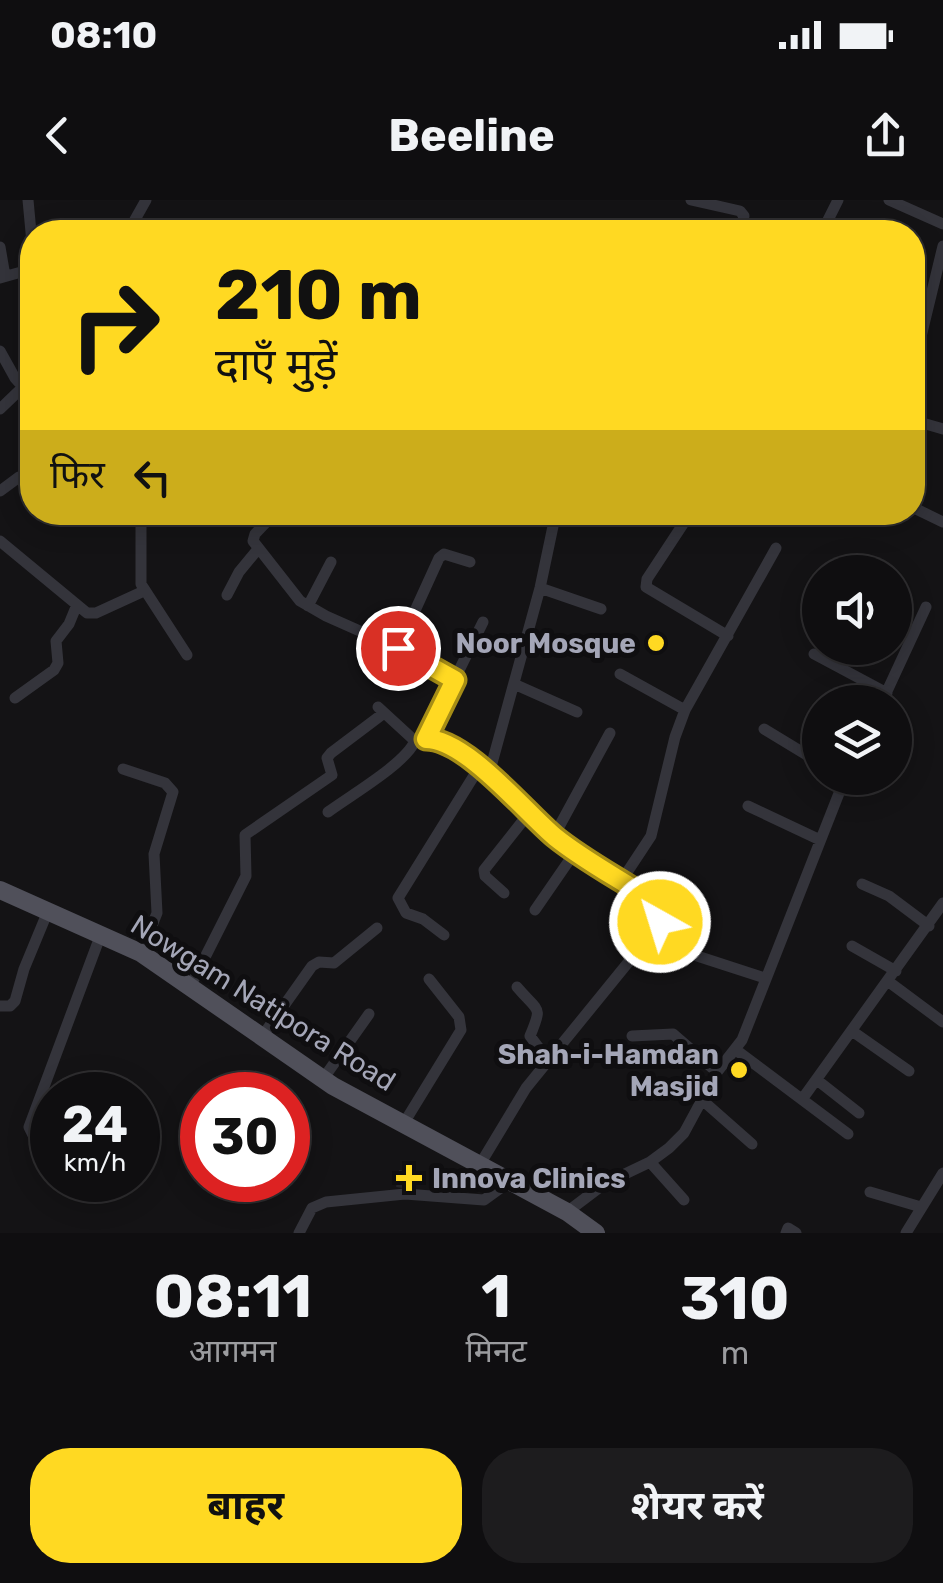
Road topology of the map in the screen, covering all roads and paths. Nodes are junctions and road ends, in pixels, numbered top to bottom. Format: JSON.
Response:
{"nodes":[{"id":1,"x":691,"y":200,"type":"edge"},
{"id":2,"x":890,"y":200,"type":"edge"},
{"id":3,"x":743,"y":220,"type":"edge"},
{"id":4,"x":943,"y":224,"type":"edge"},
{"id":5,"x":0,"y":247,"type":"edge"},
{"id":6,"x":943,"y":248,"type":"edge"},
{"id":7,"x":3,"y":277,"type":"edge"},
{"id":8,"x":925,"y":302,"type":"edge"},
{"id":9,"x":0,"y":351,"type":"edge"},
{"id":10,"x":20,"y":380,"type":"edge"},
{"id":11,"x":19,"y":477,"type":"dead end"},
{"id":12,"x":0,"y":491,"type":"edge"},
{"id":13,"x":141,"y":525,"type":"edge"},
{"id":14,"x":264,"y":525,"type":"edge"},
{"id":15,"x":553,"y":525,"type":"edge"},
{"id":16,"x":682,"y":525,"type":"edge"},
{"id":17,"x":0,"y":541,"type":"edge"},
{"id":18,"x":776,"y":548,"type":"dead end"},
{"id":19,"x":258,"y":549,"type":"junction"},
{"id":20,"x":331,"y":562,"type":"dead end"},
{"id":21,"x":470,"y":562,"type":"dead end"},
{"id":22,"x":540,"y":588,"type":"junction"},
{"id":23,"x":144,"y":591,"type":"junction"},
{"id":24,"x":227,"y":594,"type":"dead end"},
{"id":25,"x":308,"y":606,"type":"junction"},
{"id":26,"x":76,"y":607,"type":"junction"},
{"id":27,"x":926,"y":608,"type":"dead end"},
{"id":28,"x":601,"y":609,"type":"dead end"},
{"id":29,"x":483,"y":622,"type":"dead end"},
{"id":30,"x":728,"y":636,"type":"junction"},
{"id":31,"x":398,"y":648,"type":"junction"},
{"id":32,"x":187,"y":655,"type":"dead end"},
{"id":33,"x":832,"y":665,"type":"edge"},
{"id":34,"x":620,"y":674,"type":"dead end"},
{"id":35,"x":455,"y":680,"type":"junction"},
{"id":36,"x":514,"y":684,"type":"junction"},
{"id":37,"x":863,"y":685,"type":"edge"},
{"id":38,"x":890,"y":685,"type":"edge"},
{"id":39,"x":15,"y":698,"type":"dead end"},
{"id":40,"x":685,"y":710,"type":"junction"},
{"id":41,"x":577,"y":712,"type":"dead end"},
{"id":42,"x":764,"y":730,"type":"dead end"},
{"id":43,"x":610,"y":733,"type":"dead end"},
{"id":44,"x":420,"y":740,"type":"junction"},
{"id":45,"x":802,"y":752,"type":"edge"},
{"id":46,"x":122,"y":768,"type":"dead end"},
{"id":47,"x":485,"y":770,"type":"junction"},
{"id":48,"x":837,"y":795,"type":"edge"},
{"id":49,"x":748,"y":806,"type":"dead end"},
{"id":50,"x":328,"y":812,"type":"dead end"},
{"id":51,"x":530,"y":813,"type":"junction"},
{"id":52,"x":554,"y":836,"type":"junction"},
{"id":53,"x":818,"y":839,"type":"junction"},
{"id":54,"x":575,"y":852,"type":"junction"},
{"id":55,"x":622,"y":880,"type":"junction"},
{"id":56,"x":862,"y":884,"type":"dead end"},
{"id":57,"x":0,"y":890,"type":"edge"},
{"id":58,"x":504,"y":893,"type":"dead end"},
{"id":59,"x":943,"y":903,"type":"edge"},
{"id":60,"x":535,"y":910,"type":"dead end"},
{"id":61,"x":48,"y":911,"type":"junction"},
{"id":62,"x":702,"y":916,"type":"dead end"},
{"id":63,"x":936,"y":921,"type":"edge"},
{"id":64,"x":377,"y":928,"type":"dead end"},
{"id":65,"x":100,"y":934,"type":"junction"},
{"id":66,"x":444,"y":936,"type":"dead end"},
{"id":67,"x":852,"y":946,"type":"dead end"},
{"id":68,"x":141,"y":953,"type":"junction"},
{"id":69,"x":893,"y":977,"type":"junction"},
{"id":70,"x":765,"y":978,"type":"junction"},
{"id":71,"x":429,"y":979,"type":"dead end"},
{"id":72,"x":191,"y":986,"type":"junction"},
{"id":73,"x":517,"y":987,"type":"dead end"},
{"id":74,"x":0,"y":1006,"type":"edge"},
{"id":75,"x":368,"y":1014,"type":"dead end"},
{"id":76,"x":943,"y":1022,"type":"edge"},
{"id":77,"x":852,"y":1031,"type":"junction"},
{"id":78,"x":632,"y":1036,"type":"dead end"},
{"id":79,"x":260,"y":1038,"type":"junction"},
{"id":80,"x":736,"y":1050,"type":"junction"},
{"id":81,"x":548,"y":1060,"type":"junction"},
{"id":82,"x":909,"y":1071,"type":"dead end"},
{"id":83,"x":50,"y":1072,"type":"edge"},
{"id":84,"x":717,"y":1072,"type":"junction"},
{"id":85,"x":323,"y":1079,"type":"junction"},
{"id":86,"x":817,"y":1080,"type":"junction"},
{"id":87,"x":803,"y":1098,"type":"junction"},
{"id":88,"x":702,"y":1099,"type":"junction"},
{"id":89,"x":860,"y":1113,"type":"dead end"},
{"id":90,"x":404,"y":1124,"type":"junction"},
{"id":91,"x":848,"y":1134,"type":"dead end"},
{"id":92,"x":752,"y":1144,"type":"dead end"},
{"id":93,"x":650,"y":1162,"type":"junction"},
{"id":94,"x":479,"y":1166,"type":"junction"},
{"id":95,"x":943,"y":1174,"type":"edge"},
{"id":96,"x":509,"y":1182,"type":"junction"},
{"id":97,"x":870,"y":1192,"type":"dead end"},
{"id":98,"x":684,"y":1200,"type":"dead end"},
{"id":99,"x":921,"y":1207,"type":"junction"},
{"id":100,"x":567,"y":1212,"type":"junction"},
{"id":101,"x":299,"y":1233,"type":"edge"},
{"id":102,"x":596,"y":1233,"type":"edge"},
{"id":103,"x":906,"y":1233,"type":"edge"}],
"edges":[{"from":1,"to":3,"type":"street"},
{"from":2,"to":4,"type":"street"},
{"from":5,"to":7,"type":"street"},
{"from":6,"to":8,"type":"street"},
{"from":9,"to":10,"type":"street"},
{"from":11,"to":12,"type":"street"},
{"from":13,"to":23,"type":"street"},
{"from":14,"to":19,"type":"street"},
{"from":15,"to":22,"type":"street"},
{"from":16,"to":30,"type":"street"},
{"from":17,"to":26,"type":"street"},
{"from":18,"to":30,"type":"street"},
{"from":19,"to":24,"type":"street"},
{"from":19,"to":25,"type":"street"},
{"from":20,"to":25,"type":"street"},
{"from":21,"to":31,"type":"street"},
{"from":22,"to":28,"type":"street"},
{"from":22,"to":36,"type":"street"},
{"from":23,"to":26,"type":"street"},
{"from":23,"to":32,"type":"street"},
{"from":25,"to":31,"type":"street"},
{"from":26,"to":39,"type":"street"},
{"from":27,"to":38,"type":"street"},
{"from":29,"to":35,"type":"street"},
{"from":30,"to":40,"type":"street"},
{"from":31,"to":35,"type":"street"},
{"from":33,"to":37,"type":"street"},
{"from":34,"to":40,"type":"street"},
{"from":35,"to":44,"type":"street"},
{"from":36,"to":41,"type":"street"},
{"from":36,"to":47,"type":"street"},
{"from":40,"to":55,"type":"street"},
{"from":42,"to":45,"type":"street"},
{"from":43,"to":52,"type":"street"},
{"from":44,"to":47,"type":"street"},
{"from":44,"to":50,"type":"street"},
{"from":44,"to":72,"type":"street"},
{"from":46,"to":68,"type":"street"},
{"from":47,"to":51,"type":"street"},
{"from":47,"to":66,"type":"street"},
{"from":48,"to":53,"type":"street"},
{"from":49,"to":53,"type":"street"},
{"from":51,"to":52,"type":"street"},
{"from":51,"to":58,"type":"street"},
{"from":52,"to":54,"type":"street"},
{"from":53,"to":70,"type":"street"},
{"from":54,"to":55,"type":"street"},
{"from":54,"to":60,"type":"street"},
{"from":55,"to":81,"type":"street"},
{"from":56,"to":63,"type":"street"},
{"from":57,"to":61,"type":"main road","name":"Nowgam Natipora Road"},
{"from":59,"to":63,"type":"street"},
{"from":61,"to":65,"type":"main road","name":"Nowgam Natipora Road"},
{"from":61,"to":74,"type":"street"},
{"from":62,"to":70,"type":"street"},
{"from":63,"to":69,"type":"street"},
{"from":64,"to":79,"type":"street"},
{"from":65,"to":68,"type":"main road","name":"Nowgam Natipora Road"},
{"from":65,"to":83,"type":"street"},
{"from":67,"to":69,"type":"street"},
{"from":68,"to":72,"type":"main road","name":"Nowgam Natipora Road"},
{"from":69,"to":76,"type":"street"},
{"from":69,"to":77,"type":"street"},
{"from":70,"to":80,"type":"street"},
{"from":71,"to":90,"type":"street"},
{"from":72,"to":79,"type":"main road","name":"Nowgam Natipora Road"},
{"from":73,"to":81,"type":"street"},
{"from":75,"to":85,"type":"street"},
{"from":77,"to":82,"type":"street"},
{"from":77,"to":86,"type":"street"},
{"from":78,"to":84,"type":"street"},
{"from":79,"to":85,"type":"main road","name":"Nowgam Natipora Road"},
{"from":80,"to":84,"type":"street"},
{"from":80,"to":87,"type":"street"},
{"from":81,"to":94,"type":"street"},
{"from":84,"to":88,"type":"street"},
{"from":85,"to":90,"type":"main road","name":"Nowgam Natipora Road"},
{"from":86,"to":87,"type":"street"},
{"from":86,"to":89,"type":"street"},
{"from":87,"to":91,"type":"street"},
{"from":88,"to":92,"type":"street"},
{"from":88,"to":93,"type":"street"},
{"from":90,"to":94,"type":"main road","name":"Nowgam Natipora Road"},
{"from":93,"to":98,"type":"street"},
{"from":93,"to":100,"type":"street"},
{"from":94,"to":96,"type":"main road","name":"Nowgam Natipora Road"},
{"from":95,"to":99,"type":"street"},
{"from":96,"to":100,"type":"main road","name":"Nowgam Natipora Road"},
{"from":96,"to":101,"type":"street"},
{"from":97,"to":99,"type":"street"},
{"from":99,"to":103,"type":"street"},
{"from":100,"to":102,"type":"main road","name":"Nowgam Natipora Road"}]}
